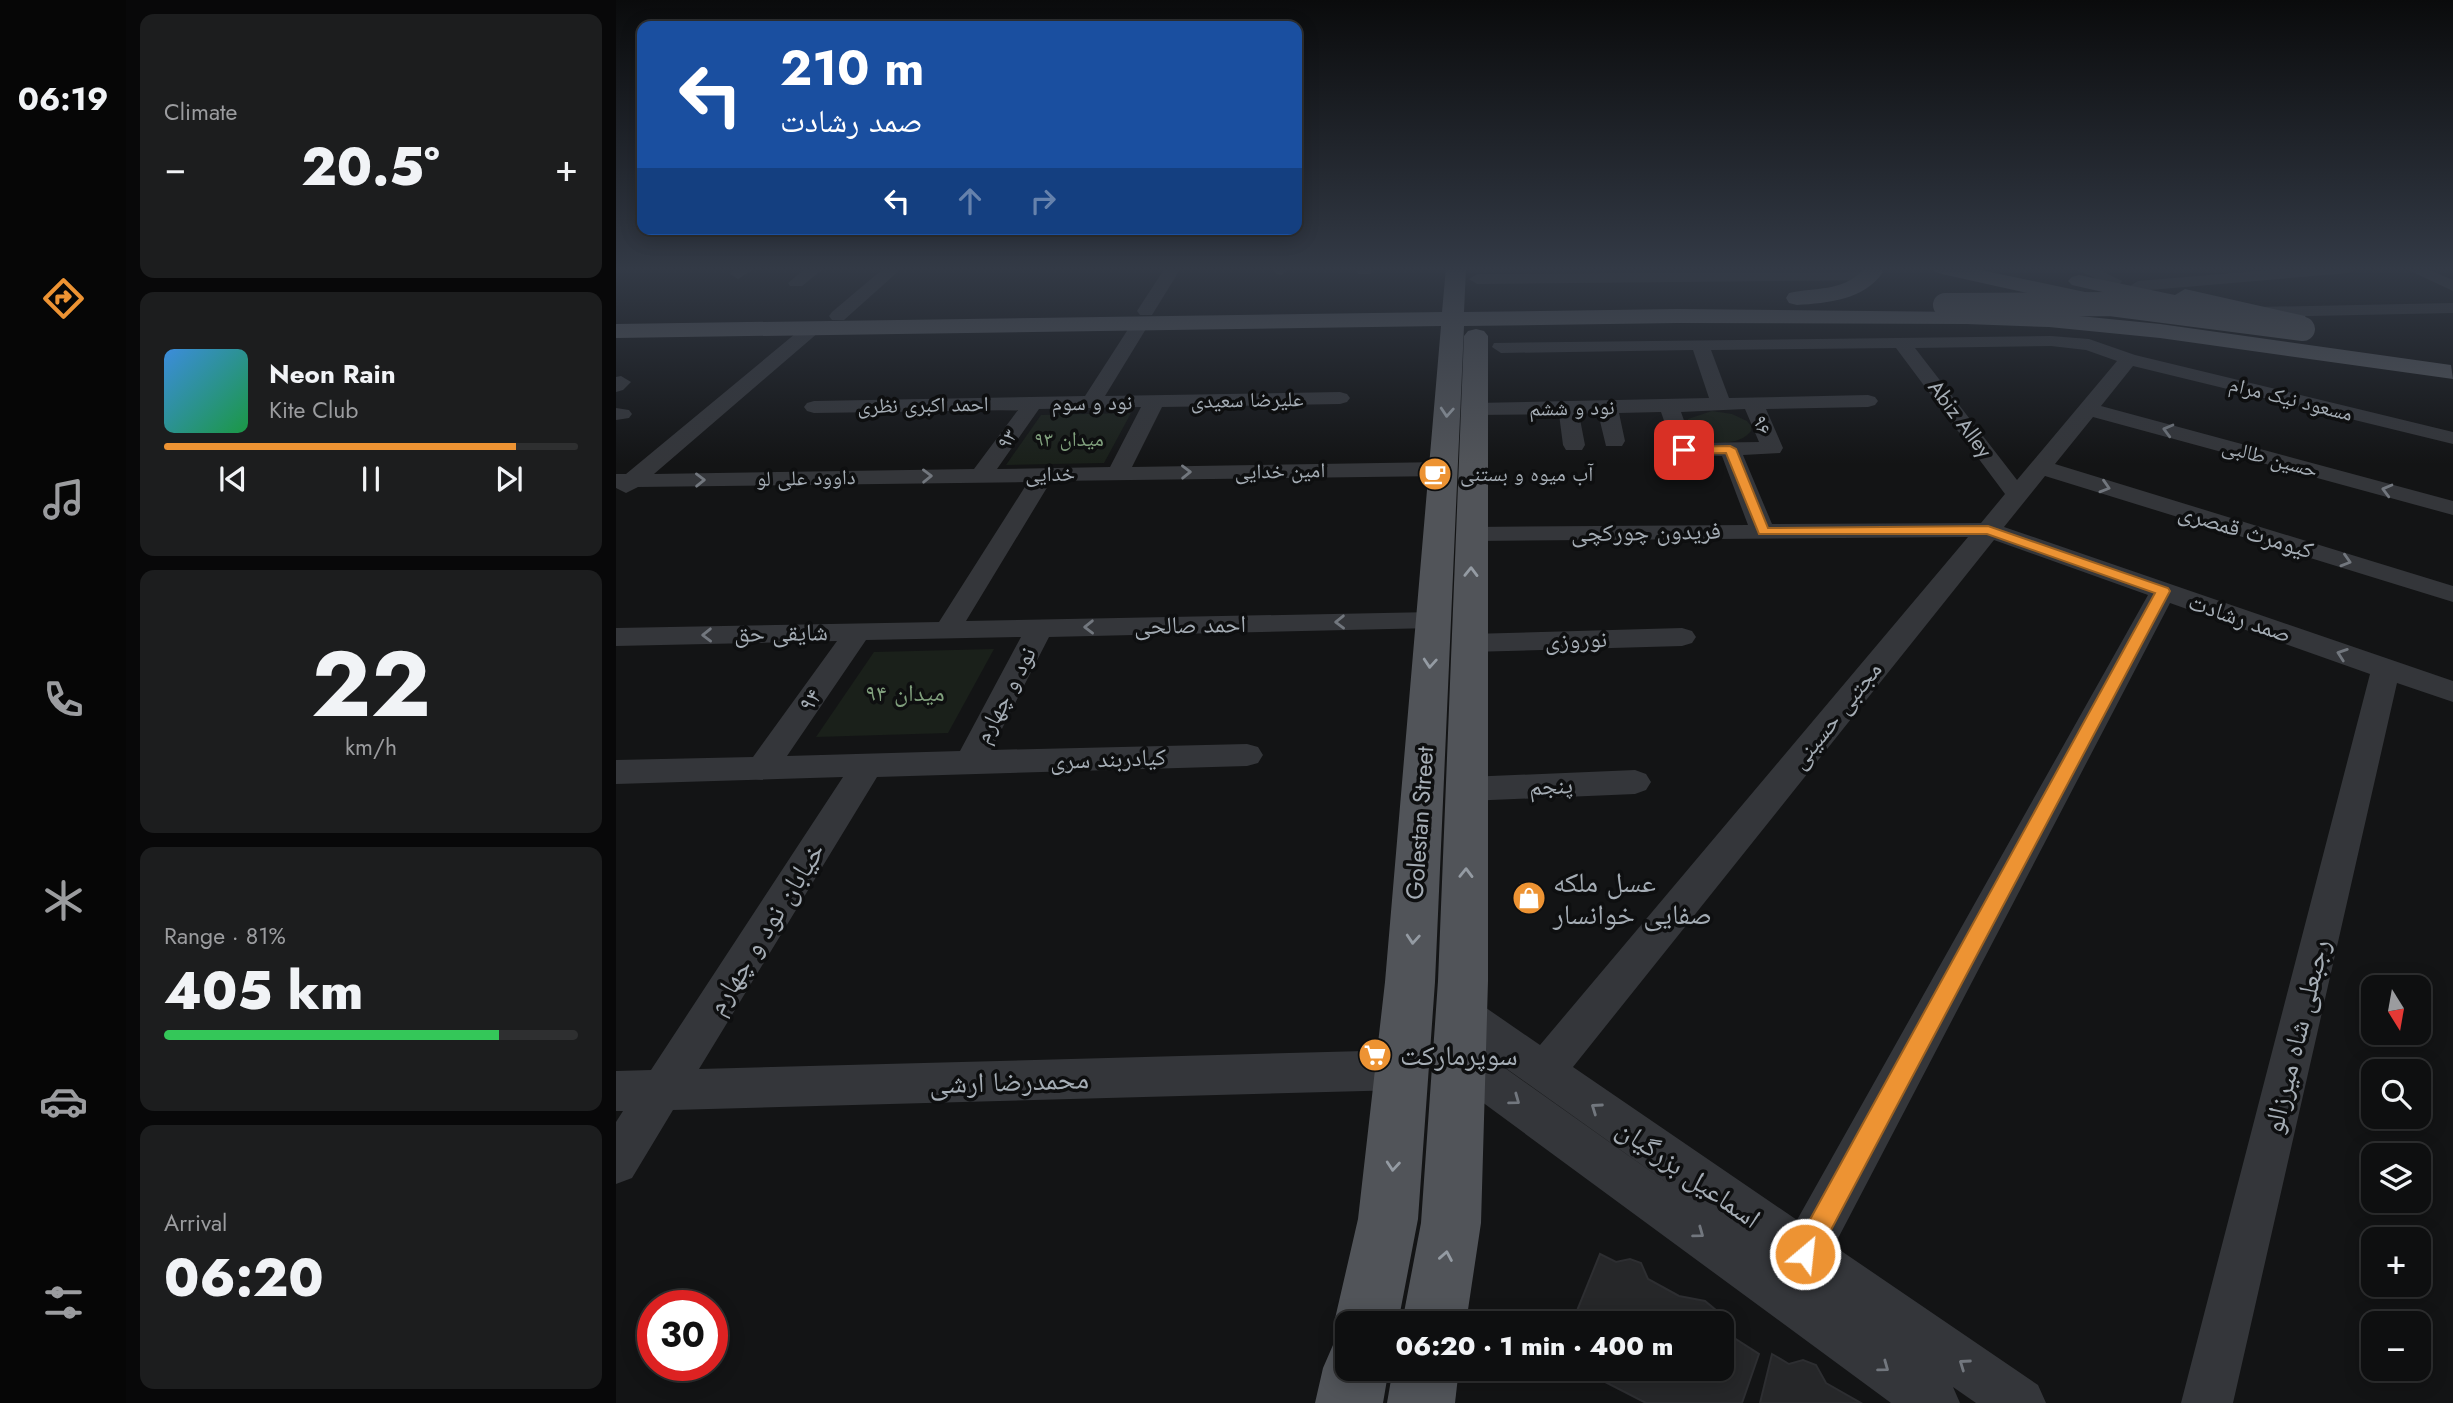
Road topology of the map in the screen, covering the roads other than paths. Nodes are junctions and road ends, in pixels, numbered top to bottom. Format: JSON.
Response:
{"nodes":[{"id":1,"x":806,"y":333,"type":"edge"},
{"id":2,"x":1133,"y":333,"type":"edge"},
{"id":3,"x":1454,"y":333,"type":"edge"},
{"id":4,"x":1458,"y":333,"type":"edge"},
{"id":5,"x":1591,"y":333,"type":"edge"},
{"id":6,"x":2092,"y":333,"type":"edge"},
{"id":7,"x":2170,"y":333,"type":"edge"},
{"id":8,"x":2264,"y":333,"type":"edge"},
{"id":9,"x":2320,"y":333,"type":"edge"},
{"id":10,"x":1902,"y":343,"type":"junction"},
{"id":11,"x":2400,"y":343,"type":"dead end"},
{"id":12,"x":1700,"y":345,"type":"junction"},
{"id":13,"x":2129,"y":359,"type":"junction"},
{"id":14,"x":2453,"y":368,"type":"edge"},
{"id":15,"x":1340,"y":398,"type":"dead end"},
{"id":16,"x":1155,"y":401,"type":"junction"},
{"id":17,"x":1868,"y":401,"type":"dead end"},
{"id":18,"x":1091,"y":402,"type":"junction"},
{"id":19,"x":1753,"y":403,"type":"junction"},
{"id":20,"x":1032,"y":404,"type":"junction"},
{"id":21,"x":1721,"y":404,"type":"junction"},
{"id":22,"x":1670,"y":406,"type":"junction"},
{"id":23,"x":814,"y":407,"type":"dead end"},
{"id":24,"x":1607,"y":407,"type":"junction"},
{"id":25,"x":1568,"y":408,"type":"junction"},
{"id":26,"x":2088,"y":409,"type":"junction"},
{"id":27,"x":1475,"y":410,"type":"junction"},
{"id":28,"x":2453,"y":438,"type":"edge"},
{"id":29,"x":1614,"y":441,"type":"dead end"},
{"id":30,"x":1574,"y":445,"type":"dead end"},
{"id":31,"x":1730,"y":449,"type":"junction"},
{"id":32,"x":2040,"y":467,"type":"junction"},
{"id":33,"x":1443,"y":469,"type":"junction"},
{"id":34,"x":1118,"y":473,"type":"junction"},
{"id":35,"x":1044,"y":474,"type":"junction"},
{"id":36,"x":981,"y":475,"type":"junction"},
{"id":37,"x":621,"y":486,"type":"edge"},
{"id":38,"x":2017,"y":495,"type":"junction"},
{"id":39,"x":2453,"y":508,"type":"edge"},
{"id":40,"x":1988,"y":530,"type":"junction"},
{"id":41,"x":1763,"y":531,"type":"junction"},
{"id":42,"x":1472,"y":534,"type":"junction"},
{"id":43,"x":2163,"y":591,"type":"junction"},
{"id":44,"x":2453,"y":594,"type":"edge"},
{"id":45,"x":1433,"y":620,"type":"junction"},
{"id":46,"x":1040,"y":628,"type":"junction"},
{"id":47,"x":947,"y":630,"type":"junction"},
{"id":48,"x":859,"y":631,"type":"junction"},
{"id":49,"x":616,"y":637,"type":"edge"},
{"id":50,"x":1682,"y":637,"type":"dead end"},
{"id":51,"x":1470,"y":643,"type":"junction"},
{"id":52,"x":2386,"y":669,"type":"junction"},
{"id":53,"x":2453,"y":692,"type":"edge"},
{"id":54,"x":1247,"y":755,"type":"dead end"},
{"id":55,"x":969,"y":763,"type":"junction"},
{"id":56,"x":868,"y":765,"type":"junction"},
{"id":57,"x":761,"y":769,"type":"junction"},
{"id":58,"x":616,"y":772,"type":"edge"},
{"id":59,"x":1636,"y":782,"type":"dead end"},
{"id":60,"x":1467,"y":789,"type":"junction"},
{"id":61,"x":1460,"y":1037,"type":"junction"},
{"id":62,"x":1402,"y":1070,"type":"junction"},
{"id":63,"x":1544,"y":1071,"type":"junction"},
{"id":64,"x":662,"y":1090,"type":"junction"},
{"id":65,"x":616,"y":1091,"type":"edge"},
{"id":66,"x":616,"y":1162,"type":"edge"},
{"id":67,"x":1805,"y":1254,"type":"junction"},
{"id":68,"x":1783,"y":1294,"type":"junction"},
{"id":69,"x":1369,"y":1311,"type":"edge"},
{"id":70,"x":1436,"y":1311,"type":"edge"},
{"id":71,"x":1353,"y":1381,"type":"edge"},
{"id":72,"x":1424,"y":1381,"type":"edge"},
{"id":73,"x":1349,"y":1403,"type":"edge"},
{"id":74,"x":1421,"y":1403,"type":"edge"},
{"id":75,"x":1934,"y":1403,"type":"edge"},
{"id":76,"x":2020,"y":1403,"type":"edge"},
{"id":77,"x":2207,"y":1403,"type":"edge"}],
"edges":[{"from":1,"to":37,"type":"street"},
{"from":2,"to":18,"type":"street"},
{"from":3,"to":33,"type":"main road","name":"Golestan Street","one_way":true},
{"from":4,"to":27,"type":"main road","name":"Golestan Street"},
{"from":5,"to":12,"type":"street","name":"مسعود نیک مرام"},
{"from":6,"to":14,"type":"main road"},
{"from":7,"to":14,"type":"main road"},
{"from":8,"to":14,"type":"main road","bridge":true},
{"from":9,"to":14,"type":"main road"},
{"from":10,"to":12,"type":"street","name":"مسعود نیک مرام"},
{"from":10,"to":13,"type":"street","name":"مسعود نیک مرام"},
{"from":10,"to":38,"type":"street","name":"Abiz Alley"},
{"from":11,"to":14,"type":"main road"},
{"from":12,"to":21,"type":"street"},
{"from":13,"to":26,"type":"street","name":"مجتبی حسینی"},
{"from":13,"to":28,"type":"street","name":"مسعود نیک مرام"},
{"from":15,"to":16,"type":"street","name":"علیرضا سعیدی"},
{"from":16,"to":18,"type":"street","name":"نود و سوم"},
{"from":16,"to":34,"type":"street","name":"نود و سوم"},
{"from":17,"to":19,"type":"street"},
{"from":18,"to":20,"type":"street","name":"نود و سوم"},
{"from":19,"to":21,"type":"street","name":"۹۶"},
{"from":19,"to":31,"type":"street","name":"۹۶"},
{"from":20,"to":23,"type":"street","name":"احمد اکبری نظری"},
{"from":20,"to":36,"type":"street","name":"۹۳"},
{"from":21,"to":22,"type":"street","name":"۹۶"},
{"from":22,"to":24,"type":"street","name":"نود و ششم"},
{"from":22,"to":31,"type":"street","name":"۹۶"},
{"from":24,"to":25,"type":"street","name":"نود و ششم"},
{"from":24,"to":29,"type":"street"},
{"from":25,"to":27,"type":"street","name":"نود و ششم"},
{"from":25,"to":30,"type":"street"},
{"from":26,"to":32,"type":"street","name":"مجتبی حسینی"},
{"from":39,"to":26,"type":"street","name":"حسین طالبی","one_way":true},
{"from":27,"to":42,"type":"main road","name":"Golestan Street"},
{"from":31,"to":41,"type":"street"},
{"from":32,"to":38,"type":"street","name":"مجتبی حسینی"},
{"from":32,"to":44,"type":"street","name":"کیومرث قمصری","one_way":true},
{"from":34,"to":33,"type":"street","name":"امین خدایی","one_way":true},
{"from":33,"to":45,"type":"main road","name":"Golestan Street"},
{"from":34,"to":35,"type":"street","name":"خدایی"},
{"from":35,"to":36,"type":"street","name":"خدایی"},
{"from":35,"to":47,"type":"street"},
{"from":37,"to":36,"type":"street","name":"داوود علی لو","one_way":true},
{"from":38,"to":40,"type":"street","name":"مجتبی حسینی"},
{"from":40,"to":41,"type":"street","name":"فریدون چورکچی"},
{"from":40,"to":43,"type":"street","name":"صمد رشادت"},
{"from":40,"to":63,"type":"street","name":"مجتبی حسینی"},
{"from":41,"to":42,"type":"street","name":"فریدون چورکچی"},
{"from":51,"to":42,"type":"main road","name":"Golestan Street","one_way":true},
{"from":52,"to":43,"type":"street","name":"صمد رشادت","one_way":true},
{"from":43,"to":67,"type":"street"},
{"from":45,"to":46,"type":"street","name":"احمد صالحی","one_way":true},
{"from":45,"to":62,"type":"main road","name":"Golestan Street","one_way":true},
{"from":46,"to":47,"type":"street","name":"احمد صالحی"},
{"from":46,"to":55,"type":"street","name":"نود و چهارم"},
{"from":47,"to":48,"type":"street","name":"شایقی حق"},
{"from":48,"to":49,"type":"street","name":"شایقی حق","one_way":true},
{"from":48,"to":57,"type":"street","name":"۹۴"},
{"from":50,"to":51,"type":"street","name":"نوروزی"},
{"from":51,"to":60,"type":"main road","name":"Golestan Street"},
{"from":52,"to":53,"type":"street","name":"صمد رشادت"},
{"from":52,"to":77,"type":"street","name":"رجبعلی شاه میرزالو"},
{"from":54,"to":55,"type":"street","name":"کیادربند سری"},
{"from":55,"to":56,"type":"street","name":"کیادربند سری"},
{"from":56,"to":57,"type":"street","name":"کیادربند سری"},
{"from":56,"to":64,"type":"street","name":"خیابان نود و چهارم"},
{"from":57,"to":58,"type":"street","name":"کیادربند سری"},
{"from":59,"to":60,"type":"street","name":"پنجم"},
{"from":61,"to":60,"type":"main road","name":"Golestan Street","one_way":true},
{"from":61,"to":62,"type":"main road"},
{"from":61,"to":63,"type":"street","name":"اسماعیل بزرگیان"},
{"from":61,"to":68,"type":"street","name":"اسماعیل بزرگیان","one_way":true},
{"from":70,"to":61,"type":"main road","name":"Golestan Street","one_way":true},
{"from":62,"to":64,"type":"street","name":"محمدرضا ارشی"},
{"from":62,"to":69,"type":"main road","name":"Golestan Street","one_way":true},
{"from":67,"to":63,"type":"street","name":"اسماعیل بزرگیان","one_way":true},
{"from":64,"to":65,"type":"street","name":"محمدرضا ارشی"},
{"from":64,"to":66,"type":"street","name":"خیابان نود و چهارم"},
{"from":67,"to":68,"type":"street"},
{"from":76,"to":67,"type":"street","name":"اسماعیل بزرگیان","one_way":true},
{"from":68,"to":75,"type":"street","name":"اسماعیل بزرگیان","one_way":true},
{"from":71,"to":73,"type":"main road"},
{"from":72,"to":74,"type":"main road"}]}
